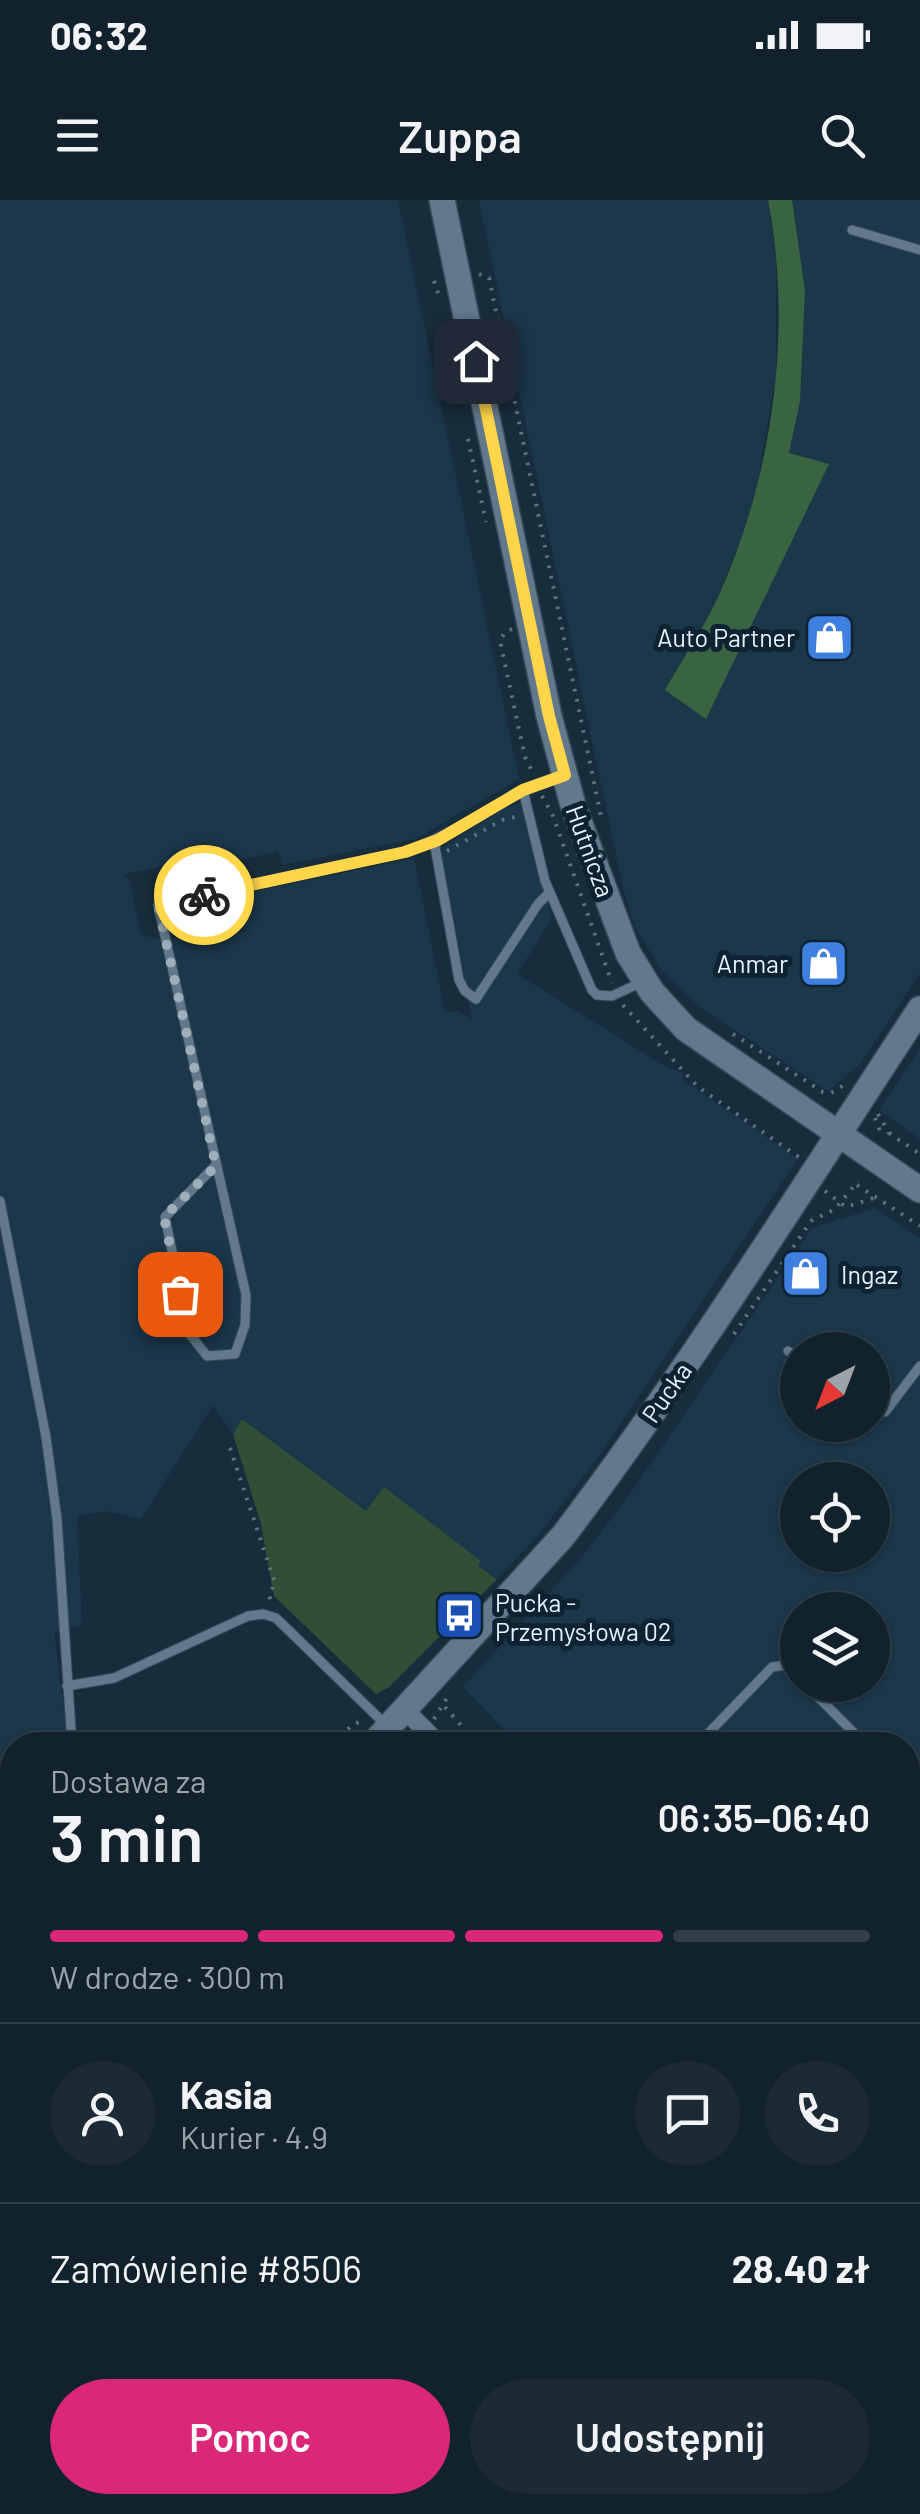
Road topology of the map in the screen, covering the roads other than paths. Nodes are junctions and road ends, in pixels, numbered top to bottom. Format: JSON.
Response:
{"nodes":[{"id":1,"x":442,"y":200,"type":"edge"},
{"id":2,"x":852,"y":230,"type":"dead end"},
{"id":3,"x":920,"y":250,"type":"edge"},
{"id":4,"x":565,"y":775,"type":"junction"},
{"id":5,"x":523,"y":790,"type":"junction"},
{"id":6,"x":434,"y":841,"type":"junction"},
{"id":7,"x":550,"y":892,"type":"junction"},
{"id":8,"x":644,"y":982,"type":"junction"},
{"id":9,"x":920,"y":1009,"type":"edge"},
{"id":10,"x":838,"y":1134,"type":"junction"},
{"id":11,"x":216,"y":1166,"type":"junction"},
{"id":12,"x":920,"y":1190,"type":"edge"},
{"id":13,"x":0,"y":1201,"type":"edge"},
{"id":14,"x":920,"y":1366,"type":"edge"},
{"id":15,"x":890,"y":1407,"type":"edge"},
{"id":16,"x":780,"y":1666,"type":"edge"},
{"id":17,"x":67,"y":1686,"type":"junction"},
{"id":18,"x":823,"y":1702,"type":"edge"},
{"id":19,"x":389,"y":1728,"type":"edge"},
{"id":20,"x":71,"y":1732,"type":"edge"},
{"id":21,"x":709,"y":1732,"type":"edge"},
{"id":22,"x":853,"y":1732,"type":"edge"}],
"edges":[{"from":1,"to":4,"type":"main road","name":"Hutnicza"},
{"from":2,"to":3,"type":"lane"},
{"from":4,"to":5,"type":"lane"},
{"from":4,"to":8,"type":"main road","name":"Hutnicza"},
{"from":5,"to":6,"type":"lane"},
{"from":5,"to":7,"type":"lane"},
{"from":6,"to":7,"type":"lane"},
{"from":6,"to":11,"type":"lane"},
{"from":7,"to":8,"type":"lane"},
{"from":8,"to":10,"type":"main road","name":"Hutnicza"},
{"from":9,"to":10,"type":"main road","name":"Pucka"},
{"from":10,"to":12,"type":"main road","name":"Hutnicza"},
{"from":10,"to":19,"type":"main road","name":"Pucka"},
{"from":11,"to":11,"type":"lane"},
{"from":13,"to":17,"type":"lane"},
{"from":14,"to":15,"type":"lane"},
{"from":16,"to":21,"type":"lane"},
{"from":17,"to":19,"type":"lane"},
{"from":17,"to":20,"type":"lane"},
{"from":18,"to":22,"type":"lane"}]}
